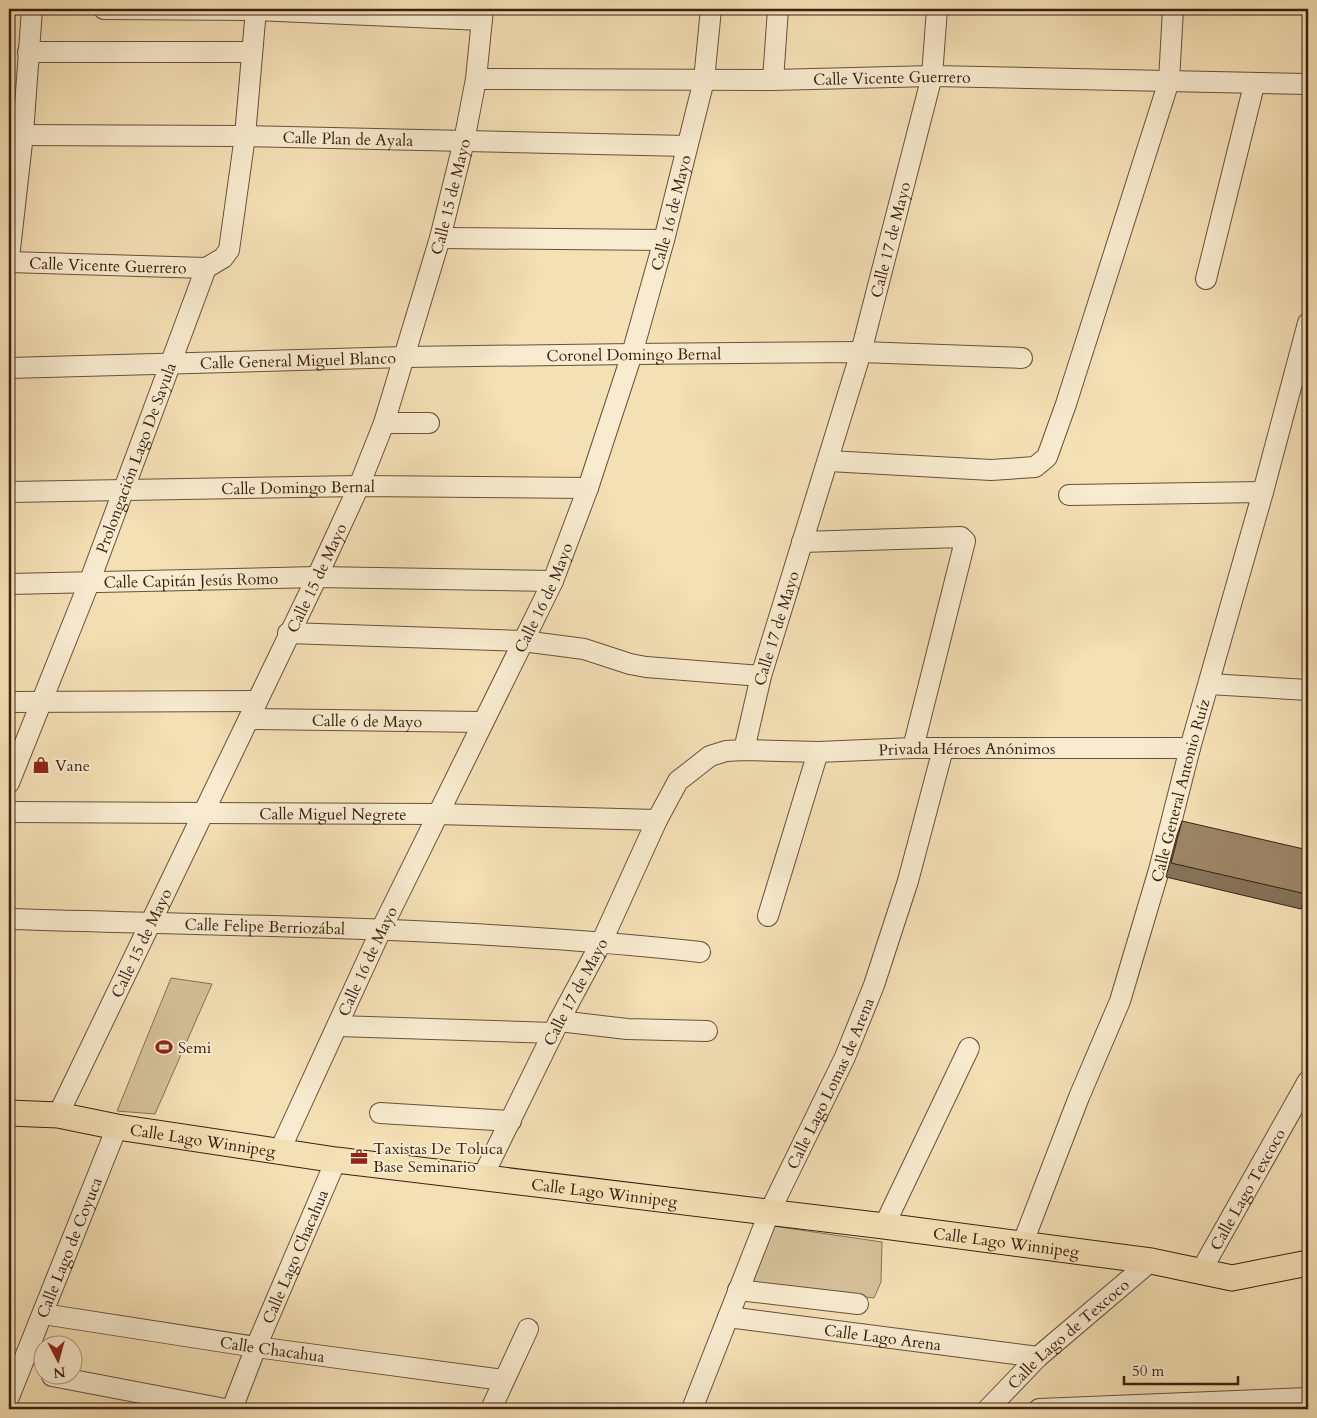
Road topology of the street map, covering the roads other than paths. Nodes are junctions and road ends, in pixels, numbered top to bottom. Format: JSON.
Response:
{"nodes":[{"id":1,"x":32,"y":9,"type":"edge"},
{"id":2,"x":104,"y":9,"type":"edge"},
{"id":3,"x":256,"y":9,"type":"edge"},
{"id":4,"x":711,"y":9,"type":"edge"},
{"id":5,"x":778,"y":9,"type":"edge"},
{"id":6,"x":937,"y":9,"type":"edge"},
{"id":7,"x":1173,"y":9,"type":"edge"},
{"id":8,"x":482,"y":14,"type":"edge"},
{"id":9,"x":28,"y":52,"type":"junction"},
{"id":10,"x":251,"y":52,"type":"junction"},
{"id":11,"x":932,"y":76,"type":"junction"},
{"id":12,"x":476,"y":79,"type":"junction"},
{"id":13,"x":704,"y":80,"type":"junction"},
{"id":14,"x":773,"y":80,"type":"junction"},
{"id":15,"x":1169,"y":81,"type":"junction"},
{"id":16,"x":1308,"y":84,"type":"edge"},
{"id":17,"x":1254,"y":85,"type":"junction"},
{"id":18,"x":16,"y":135,"type":"edge"},
{"id":19,"x":245,"y":136,"type":"junction"},
{"id":20,"x":464,"y":141,"type":"junction"},
{"id":21,"x":687,"y":146,"type":"junction"},
{"id":22,"x":13,"y":204,"type":"edge"},
{"id":23,"x":440,"y":238,"type":"junction"},
{"id":24,"x":664,"y":240,"type":"junction"},
{"id":25,"x":9,"y":260,"type":"edge"},
{"id":26,"x":206,"y":268,"type":"junction"},
{"id":27,"x":1206,"y":279,"type":"dead end"},
{"id":28,"x":1308,"y":323,"type":"edge"},
{"id":29,"x":861,"y":352,"type":"junction"},
{"id":30,"x":632,"y":354,"type":"junction"},
{"id":31,"x":406,"y":357,"type":"junction"},
{"id":32,"x":1022,"y":358,"type":"dead end"},
{"id":33,"x":170,"y":365,"type":"junction"},
{"id":34,"x":9,"y":368,"type":"edge"},
{"id":35,"x":384,"y":423,"type":"junction"},
{"id":36,"x":429,"y":423,"type":"dead end"},
{"id":37,"x":829,"y":461,"type":"junction"},
{"id":38,"x":359,"y":486,"type":"junction"},
{"id":39,"x":588,"y":488,"type":"junction"},
{"id":40,"x":9,"y":492,"type":"edge"},
{"id":41,"x":122,"y":492,"type":"junction"},
{"id":42,"x":1263,"y":492,"type":"junction"},
{"id":43,"x":1069,"y":495,"type":"dead end"},
{"id":44,"x":802,"y":542,"type":"junction"},
{"id":45,"x":317,"y":577,"type":"junction"},
{"id":46,"x":553,"y":581,"type":"junction"},
{"id":47,"x":89,"y":583,"type":"junction"},
{"id":48,"x":9,"y":584,"type":"edge"},
{"id":49,"x":288,"y":634,"type":"junction"},
{"id":50,"x":523,"y":642,"type":"junction"},
{"id":51,"x":762,"y":676,"type":"junction"},
{"id":52,"x":1209,"y":684,"type":"junction"},
{"id":53,"x":1308,"y":690,"type":"edge"},
{"id":54,"x":9,"y":702,"type":"edge"},
{"id":55,"x":42,"y":702,"type":"junction"},
{"id":56,"x":253,"y":710,"type":"junction"},
{"id":57,"x":483,"y":722,"type":"junction"},
{"id":58,"x":913,"y":748,"type":"junction"},
{"id":59,"x":943,"y":748,"type":"junction"},
{"id":60,"x":1190,"y":748,"type":"junction"},
{"id":61,"x":744,"y":750,"type":"junction"},
{"id":62,"x":818,"y":752,"type":"junction"},
{"id":63,"x":9,"y":783,"type":"edge"},
{"id":64,"x":9,"y":812,"type":"edge"},
{"id":65,"x":205,"y":812,"type":"junction"},
{"id":66,"x":437,"y":814,"type":"junction"},
{"id":67,"x":657,"y":820,"type":"junction"},
{"id":68,"x":768,"y":916,"type":"dead end"},
{"id":69,"x":9,"y":920,"type":"edge"},
{"id":70,"x":150,"y":924,"type":"junction"},
{"id":71,"x":381,"y":930,"type":"junction"},
{"id":72,"x":602,"y":942,"type":"junction"},
{"id":73,"x":700,"y":952,"type":"dead end"},
{"id":74,"x":338,"y":1026,"type":"junction"},
{"id":75,"x":556,"y":1027,"type":"junction"},
{"id":76,"x":706,"y":1031,"type":"dead end"},
{"id":77,"x":969,"y":1048,"type":"dead end"},
{"id":78,"x":1307,"y":1084,"type":"edge"},
{"id":79,"x":9,"y":1112,"type":"edge"},
{"id":80,"x":380,"y":1113,"type":"dead end"},
{"id":81,"x":58,"y":1115,"type":"junction"},
{"id":82,"x":511,"y":1121,"type":"junction"},
{"id":83,"x":117,"y":1127,"type":"junction"},
{"id":84,"x":280,"y":1150,"type":"junction"},
{"id":85,"x":336,"y":1160,"type":"junction"},
{"id":86,"x":483,"y":1176,"type":"junction"},
{"id":87,"x":768,"y":1213,"type":"junction"},
{"id":88,"x":884,"y":1226,"type":"junction"},
{"id":89,"x":1022,"y":1246,"type":"junction"},
{"id":90,"x":1151,"y":1261,"type":"junction"},
{"id":91,"x":1308,"y":1263,"type":"edge"},
{"id":92,"x":1201,"y":1271,"type":"junction"},
{"id":93,"x":738,"y":1290,"type":"junction"},
{"id":94,"x":858,"y":1304,"type":"dead end"},
{"id":95,"x":43,"y":1314,"type":"junction"},
{"id":96,"x":728,"y":1317,"type":"junction"},
{"id":97,"x":528,"y":1329,"type":"dead end"},
{"id":98,"x":256,"y":1347,"type":"junction"},
{"id":99,"x":1038,"y":1357,"type":"junction"},
{"id":100,"x":14,"y":1368,"type":"edge"},
{"id":101,"x":32,"y":1372,"type":"edge"},
{"id":102,"x":503,"y":1380,"type":"junction"},
{"id":103,"x":82,"y":1382,"type":"edge"},
{"id":104,"x":9,"y":1397,"type":"edge"},
{"id":105,"x":1308,"y":1398,"type":"edge"},
{"id":106,"x":1168,"y":1406,"type":"edge"},
{"id":107,"x":225,"y":1409,"type":"edge"},
{"id":108,"x":232,"y":1409,"type":"edge"},
{"id":109,"x":491,"y":1409,"type":"edge"},
{"id":110,"x":692,"y":1409,"type":"edge"},
{"id":111,"x":988,"y":1409,"type":"edge"},
{"id":112,"x":1039,"y":1409,"type":"edge"}],
"edges":[{"from":1,"to":9,"type":"street"},
{"from":2,"to":3,"type":"street"},
{"from":3,"to":8,"type":"street"},
{"from":3,"to":10,"type":"street"},
{"from":4,"to":13,"type":"street","name":"Calle 16 de Mayo"},
{"from":5,"to":14,"type":"street"},
{"from":6,"to":11,"type":"street","name":"Calle 17 de Mayo"},
{"from":7,"to":15,"type":"street"},
{"from":8,"to":12,"type":"street","name":"Calle 15 de Mayo"},
{"from":9,"to":10,"type":"street"},
{"from":9,"to":18,"type":"street"},
{"from":10,"to":19,"type":"street"},
{"from":11,"to":14,"type":"street","name":"Calle Vicente Guerrero"},
{"from":11,"to":15,"type":"street","name":"Calle Vicente Guerrero"},
{"from":11,"to":29,"type":"street","name":"Calle 17 de Mayo"},
{"from":12,"to":13,"type":"street","name":"Calle Vicente Guerrero"},
{"from":12,"to":20,"type":"street","name":"Calle 15 de Mayo"},
{"from":13,"to":14,"type":"street","name":"Calle Vicente Guerrero"},
{"from":13,"to":21,"type":"street","name":"Calle 16 de Mayo"},
{"from":15,"to":17,"type":"street","name":"Calle Vicente Guerrero"},
{"from":15,"to":37,"type":"street"},
{"from":16,"to":17,"type":"street","name":"Calle Vicente Guerrero"},
{"from":17,"to":27,"type":"street"},
{"from":18,"to":19,"type":"street","name":"Calle Plan de Ayala"},
{"from":18,"to":22,"type":"street"},
{"from":19,"to":20,"type":"street","name":"Calle Plan de Ayala"},
{"from":19,"to":26,"type":"street"},
{"from":20,"to":21,"type":"street","name":"Calle Plan de Ayala"},
{"from":20,"to":23,"type":"street","name":"Calle 15 de Mayo"},
{"from":21,"to":24,"type":"street","name":"Calle 16 de Mayo"},
{"from":22,"to":25,"type":"street"},
{"from":23,"to":24,"type":"street"},
{"from":23,"to":31,"type":"street","name":"Calle 15 de Mayo"},
{"from":24,"to":30,"type":"street","name":"Calle 16 de Mayo"},
{"from":25,"to":26,"type":"street","name":"Calle Vicente Guerrero"},
{"from":26,"to":33,"type":"street","name":"Prolongación Lago De Sayula"},
{"from":28,"to":42,"type":"street","name":"Calle General Antonio Ruíz"},
{"from":29,"to":30,"type":"street","name":"Coronel Domingo Bernal"},
{"from":29,"to":32,"type":"street","name":"Coronel Domingo Bernal"},
{"from":29,"to":37,"type":"street","name":"Calle 17 de Mayo"},
{"from":30,"to":31,"type":"street","name":"Coronel Domingo Bernal"},
{"from":30,"to":39,"type":"street","name":"Calle 16 de Mayo"},
{"from":31,"to":33,"type":"street","name":"Calle General Miguel Blanco"},
{"from":31,"to":35,"type":"street","name":"Calle 15 de Mayo"},
{"from":33,"to":34,"type":"street","name":"Calle General Miguel Blanco"},
{"from":33,"to":41,"type":"street","name":"Prolongación Lago De Sayula"},
{"from":35,"to":36,"type":"street"},
{"from":35,"to":38,"type":"street","name":"Calle 15 de Mayo"},
{"from":37,"to":44,"type":"street","name":"Calle 17 de Mayo"},
{"from":38,"to":39,"type":"street","name":"Calle Domingo Bernal"},
{"from":38,"to":41,"type":"street","name":"Calle Domingo Bernal"},
{"from":38,"to":45,"type":"street","name":"Calle 15 de Mayo"},
{"from":39,"to":46,"type":"street","name":"Calle 16 de Mayo"},
{"from":40,"to":41,"type":"street","name":"Calle Domingo Bernal"},
{"from":41,"to":47,"type":"street","name":"Prolongación Lago De Sayula"},
{"from":42,"to":43,"type":"street"},
{"from":42,"to":52,"type":"street","name":"Calle General Antonio Ruíz"},
{"from":44,"to":51,"type":"street","name":"Calle 17 de Mayo"},
{"from":44,"to":58,"type":"street"},
{"from":45,"to":46,"type":"street","name":"Calle Capitán Jesús Romo"},
{"from":45,"to":47,"type":"street","name":"Calle Capitán Jesús Romo"},
{"from":45,"to":49,"type":"street","name":"Calle 15 de Mayo"},
{"from":46,"to":50,"type":"street","name":"Calle 16 de Mayo"},
{"from":47,"to":48,"type":"street","name":"Calle Capitán Jesús Romo"},
{"from":47,"to":55,"type":"street","name":"Prolongación Lago De Sayula"},
{"from":49,"to":50,"type":"street"},
{"from":49,"to":56,"type":"street","name":"Calle 15 de Mayo"},
{"from":50,"to":51,"type":"street"},
{"from":50,"to":57,"type":"street","name":"Calle 16 de Mayo"},
{"from":51,"to":61,"type":"street","name":"Calle 17 de Mayo"},
{"from":52,"to":53,"type":"street"},
{"from":52,"to":60,"type":"street","name":"Calle General Antonio Ruíz"},
{"from":54,"to":55,"type":"street","name":"Calle 6 de Mayo"},
{"from":55,"to":56,"type":"street","name":"Calle 6 de Mayo"},
{"from":55,"to":63,"type":"street","name":"Prolongación Lago De Sayula"},
{"from":56,"to":57,"type":"street","name":"Calle 6 de Mayo"},
{"from":56,"to":65,"type":"street","name":"Calle 15 de Mayo"},
{"from":57,"to":66,"type":"street","name":"Calle 16 de Mayo"},
{"from":58,"to":59,"type":"street","name":"Privada Héroes Anónimos"},
{"from":58,"to":62,"type":"street","name":"Privada Héroes Anónimos"},
{"from":59,"to":60,"type":"street","name":"Privada Héroes Anónimos"},
{"from":59,"to":87,"type":"street","name":"Calle Lago Lomas de Arena"},
{"from":60,"to":89,"type":"street","name":"Calle General Antonio Ruíz"},
{"from":61,"to":62,"type":"street","name":"Privada Héroes Anónimos"},
{"from":61,"to":67,"type":"street","name":"Calle 17 de Mayo"},
{"from":62,"to":68,"type":"street"},
{"from":64,"to":65,"type":"street","name":"Calle Miguel Negrete"},
{"from":65,"to":66,"type":"street","name":"Calle Miguel Negrete"},
{"from":65,"to":70,"type":"street","name":"Calle 15 de Mayo"},
{"from":66,"to":67,"type":"street","name":"Calle Miguel Negrete"},
{"from":66,"to":71,"type":"street","name":"Calle 16 de Mayo"},
{"from":67,"to":72,"type":"street","name":"Calle 17 de Mayo"},
{"from":69,"to":70,"type":"street","name":"Calle Felipe Berriozábal"},
{"from":70,"to":71,"type":"street","name":"Calle Felipe Berriozábal"},
{"from":70,"to":81,"type":"street","name":"Calle 15 de Mayo"},
{"from":71,"to":72,"type":"street","name":"Calle Felipe Berriozábal"},
{"from":71,"to":74,"type":"street","name":"Calle 16 de Mayo"},
{"from":72,"to":73,"type":"street","name":"Calle Felipe Berriozábal"},
{"from":72,"to":75,"type":"street","name":"Calle 17 de Mayo"},
{"from":74,"to":75,"type":"street"},
{"from":74,"to":84,"type":"street","name":"Calle 16 de Mayo"},
{"from":75,"to":76,"type":"street"},
{"from":75,"to":82,"type":"street","name":"Calle 17 de Mayo"},
{"from":77,"to":88,"type":"street"},
{"from":78,"to":92,"type":"street","name":"Calle Lago Texcoco"},
{"from":79,"to":81,"type":"main road","name":"Calle Lago Winnipeg"},
{"from":80,"to":82,"type":"street"},
{"from":81,"to":83,"type":"main road","name":"Calle Lago Winnipeg"},
{"from":82,"to":86,"type":"street","name":"Calle 17 de Mayo"},
{"from":83,"to":84,"type":"main road","name":"Calle Lago Winnipeg"},
{"from":83,"to":95,"type":"street","name":"Calle Lago de Coyuca"},
{"from":84,"to":85,"type":"main road","name":"Calle Lago Winnipeg"},
{"from":85,"to":86,"type":"main road","name":"Calle Lago Winnipeg"},
{"from":85,"to":98,"type":"street","name":"Calle Lago Chacahua"},
{"from":86,"to":87,"type":"main road","name":"Calle Lago Winnipeg"},
{"from":87,"to":88,"type":"main road","name":"Calle Lago Winnipeg"},
{"from":87,"to":93,"type":"street","name":"Calle Lago Lomas de Arena"},
{"from":88,"to":89,"type":"main road","name":"Calle Lago Winnipeg"},
{"from":89,"to":90,"type":"main road","name":"Calle Lago Winnipeg"},
{"from":90,"to":92,"type":"main road","name":"Calle Lago Winnipeg"},
{"from":90,"to":99,"type":"street","name":"Calle Lago de Texcoco"},
{"from":91,"to":92,"type":"main road","name":"Calle Lago Winnipeg"},
{"from":93,"to":94,"type":"street"},
{"from":93,"to":96,"type":"street","name":"Calle Lago Lomas de Arena"},
{"from":95,"to":98,"type":"street","name":"Calle Chacahua"},
{"from":95,"to":100,"type":"street","name":"Calle Lago de Coyuca"},
{"from":96,"to":99,"type":"street","name":"Calle Lago Arena"},
{"from":96,"to":110,"type":"street","name":"Calle Lago Lomas de Arena"},
{"from":97,"to":102,"type":"street"},
{"from":98,"to":102,"type":"street","name":"Calle Chacahua"},
{"from":98,"to":108,"type":"street","name":"Calle Lago Chacahua"},
{"from":99,"to":111,"type":"street","name":"Calle Lago de Texcoco"},
{"from":100,"to":101,"type":"street"},
{"from":100,"to":104,"type":"street","name":"Calle Lago de Coyuca"},
{"from":102,"to":109,"type":"street"},
{"from":103,"to":107,"type":"street"},
{"from":105,"to":106,"type":"street"},
{"from":106,"to":112,"type":"street"}]}
